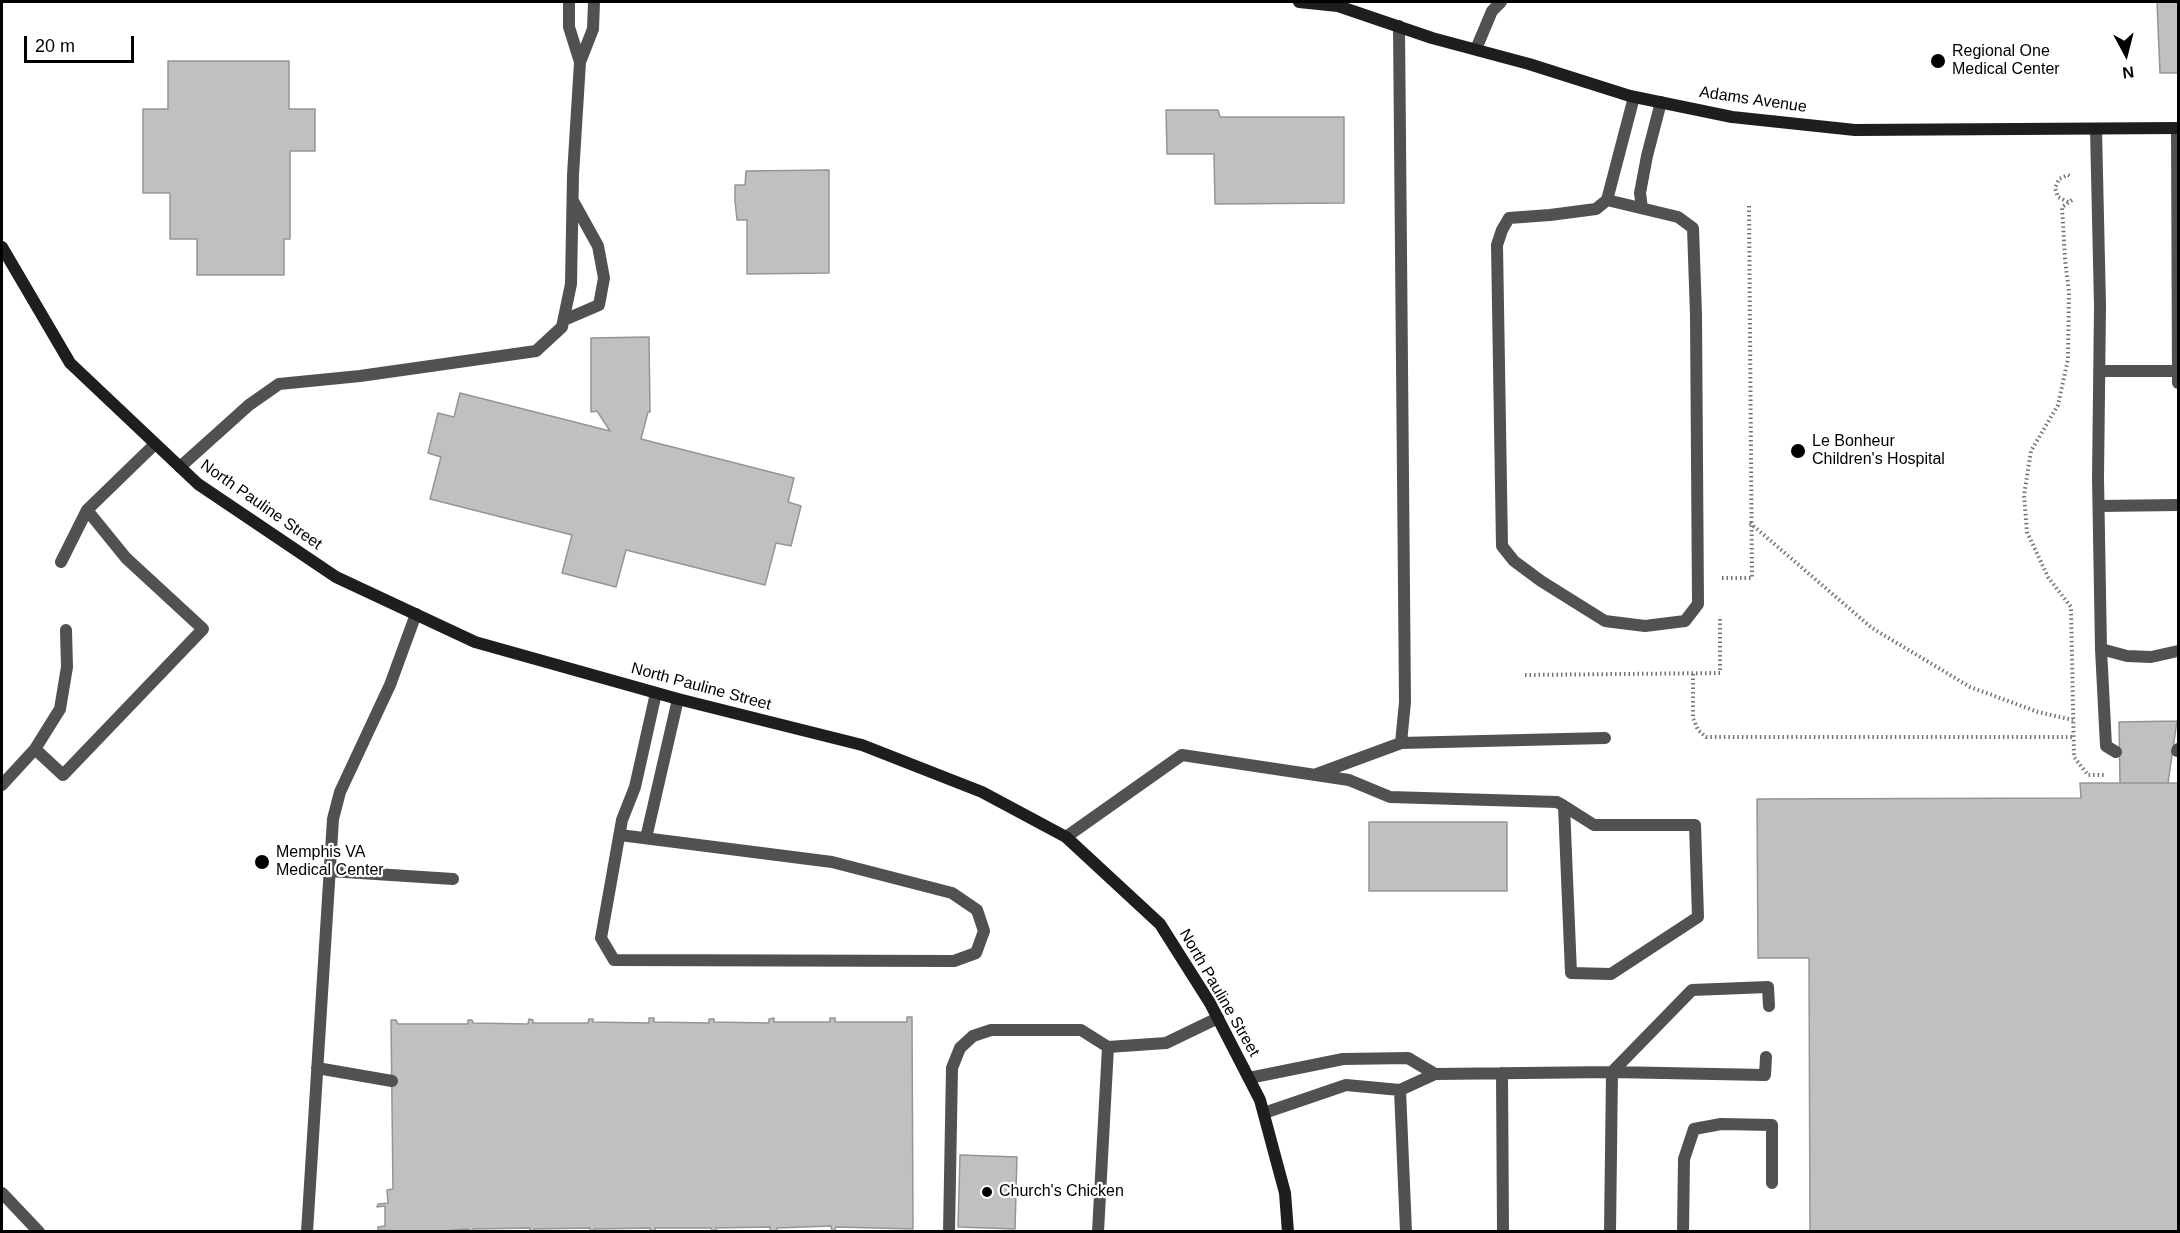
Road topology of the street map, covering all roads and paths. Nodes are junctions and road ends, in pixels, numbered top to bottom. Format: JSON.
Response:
{"nodes":[{"id":1,"x":569,"y":2,"type":"edge"},
{"id":2,"x":594,"y":2,"type":"edge"},
{"id":3,"x":1299,"y":2,"type":"edge"},
{"id":4,"x":1501,"y":2,"type":"edge"},
{"id":5,"x":1335,"y":4,"type":"edge"},
{"id":6,"x":1399,"y":26,"type":"junction"},
{"id":7,"x":1476,"y":50,"type":"junction"},
{"id":8,"x":580,"y":62,"type":"junction"},
{"id":9,"x":1634,"y":97,"type":"junction"},
{"id":10,"x":1661,"y":102,"type":"junction"},
{"id":11,"x":2178,"y":128,"type":"edge"},
{"id":12,"x":2096,"y":129,"type":"junction"},
{"id":13,"x":2078,"y":180,"type":"dead end"},
{"id":14,"x":2076,"y":197,"type":"dead end"},
{"id":15,"x":573,"y":200,"type":"junction"},
{"id":16,"x":1606,"y":200,"type":"junction"},
{"id":17,"x":2068,"y":202,"type":"junction"},
{"id":18,"x":1642,"y":208,"type":"junction"},
{"id":19,"x":2,"y":247,"type":"edge"},
{"id":20,"x":564,"y":320,"type":"junction"},
{"id":21,"x":2099,"y":371,"type":"junction"},
{"id":22,"x":2178,"y":371,"type":"edge"},
{"id":23,"x":2178,"y":383,"type":"edge"},
{"id":24,"x":155,"y":444,"type":"junction"},
{"id":25,"x":180,"y":467,"type":"junction"},
{"id":26,"x":2099,"y":506,"type":"junction"},
{"id":27,"x":2178,"y":506,"type":"edge"},
{"id":28,"x":87,"y":510,"type":"junction"},
{"id":29,"x":1750,"y":523,"type":"dead end"},
{"id":30,"x":61,"y":562,"type":"dead end"},
{"id":31,"x":416,"y":614,"type":"junction"},
{"id":32,"x":66,"y":630,"type":"dead end"},
{"id":33,"x":2101,"y":649,"type":"junction"},
{"id":34,"x":2178,"y":651,"type":"edge"},
{"id":35,"x":1693,"y":674,"type":"dead end"},
{"id":36,"x":656,"y":693,"type":"junction"},
{"id":37,"x":678,"y":699,"type":"junction"},
{"id":38,"x":2073,"y":720,"type":"junction"},
{"id":39,"x":2074,"y":737,"type":"junction"},
{"id":40,"x":1605,"y":738,"type":"dead end"},
{"id":41,"x":1401,"y":743,"type":"junction"},
{"id":42,"x":35,"y":749,"type":"junction"},
{"id":43,"x":2116,"y":752,"type":"dead end"},
{"id":44,"x":1316,"y":775,"type":"junction"},
{"id":45,"x":2109,"y":775,"type":"dead end"},
{"id":46,"x":2,"y":785,"type":"edge"},
{"id":47,"x":1564,"y":806,"type":"junction"},
{"id":48,"x":620,"y":836,"type":"junction"},
{"id":49,"x":1066,"y":837,"type":"junction"},
{"id":50,"x":646,"y":838,"type":"junction"},
{"id":51,"x":328,"y":871,"type":"junction"},
{"id":52,"x":453,"y":879,"type":"dead end"},
{"id":53,"x":1769,"y":1006,"type":"dead end"},
{"id":54,"x":1218,"y":1018,"type":"junction"},
{"id":55,"x":1108,"y":1047,"type":"junction"},
{"id":56,"x":1766,"y":1057,"type":"dead end"},
{"id":57,"x":317,"y":1068,"type":"junction"},
{"id":58,"x":1612,"y":1072,"type":"junction"},
{"id":59,"x":1502,"y":1073,"type":"junction"},
{"id":60,"x":1435,"y":1074,"type":"junction"},
{"id":61,"x":1249,"y":1078,"type":"junction"},
{"id":62,"x":392,"y":1081,"type":"dead end"},
{"id":63,"x":1400,"y":1090,"type":"junction"},
{"id":64,"x":1263,"y":1113,"type":"junction"},
{"id":65,"x":1772,"y":1183,"type":"dead end"},
{"id":66,"x":2,"y":1193,"type":"edge"},
{"id":67,"x":39,"y":1232,"type":"edge"},
{"id":68,"x":307,"y":1232,"type":"edge"},
{"id":69,"x":949,"y":1232,"type":"edge"},
{"id":70,"x":1098,"y":1232,"type":"edge"},
{"id":71,"x":1288,"y":1232,"type":"edge"},
{"id":72,"x":1406,"y":1232,"type":"edge"},
{"id":73,"x":1503,"y":1232,"type":"edge"},
{"id":74,"x":1610,"y":1232,"type":"edge"},
{"id":75,"x":1683,"y":1232,"type":"edge"}],
"edges":[{"from":1,"to":8,"type":"lane"},
{"from":2,"to":8,"type":"lane"},
{"from":3,"to":5,"type":"main road","name":"Adams Avenue"},
{"from":4,"to":7,"type":"lane"},
{"from":5,"to":6,"type":"main road","name":"Adams Avenue"},
{"from":6,"to":7,"type":"main road","name":"Adams Avenue"},
{"from":6,"to":41,"type":"lane"},
{"from":7,"to":9,"type":"main road","name":"Adams Avenue"},
{"from":8,"to":15,"type":"lane"},
{"from":9,"to":10,"type":"main road","name":"Adams Avenue"},
{"from":9,"to":16,"type":"lane"},
{"from":10,"to":12,"type":"main road","name":"Adams Avenue"},
{"from":10,"to":18,"type":"lane"},
{"from":11,"to":12,"type":"main road","name":"Adams Avenue"},
{"from":11,"to":22,"type":"lane"},
{"from":12,"to":21,"type":"lane"},
{"from":13,"to":17,"type":"path"},
{"from":14,"to":17,"type":"path"},
{"from":15,"to":20,"type":"lane"},
{"from":15,"to":20,"type":"lane"},
{"from":16,"to":18,"type":"lane"},
{"from":16,"to":18,"type":"lane"},
{"from":17,"to":38,"type":"path"},
{"from":19,"to":24,"type":"main road","name":"North Pauline Street"},
{"from":20,"to":25,"type":"lane"},
{"from":21,"to":22,"type":"lane"},
{"from":21,"to":26,"type":"lane"},
{"from":22,"to":23,"type":"lane"},
{"from":24,"to":25,"type":"main road","name":"North Pauline Street"},
{"from":24,"to":28,"type":"lane"},
{"from":25,"to":31,"type":"main road","name":"North Pauline Street"},
{"from":26,"to":27,"type":"lane"},
{"from":26,"to":33,"type":"lane"},
{"from":28,"to":30,"type":"lane"},
{"from":28,"to":42,"type":"lane"},
{"from":29,"to":38,"type":"path"},
{"from":31,"to":36,"type":"main road","name":"North Pauline Street"},
{"from":31,"to":51,"type":"lane"},
{"from":32,"to":42,"type":"lane"},
{"from":33,"to":34,"type":"lane"},
{"from":33,"to":43,"type":"lane"},
{"from":35,"to":39,"type":"path"},
{"from":36,"to":37,"type":"main road","name":"North Pauline Street"},
{"from":36,"to":48,"type":"lane"},
{"from":37,"to":49,"type":"main road","name":"North Pauline Street"},
{"from":37,"to":50,"type":"lane"},
{"from":38,"to":39,"type":"path"},
{"from":39,"to":45,"type":"path"},
{"from":40,"to":41,"type":"lane"},
{"from":41,"to":44,"type":"lane"},
{"from":42,"to":46,"type":"lane"},
{"from":44,"to":47,"type":"lane"},
{"from":44,"to":49,"type":"lane"},
{"from":47,"to":47,"type":"lane"},
{"from":48,"to":50,"type":"lane"},
{"from":48,"to":50,"type":"lane"},
{"from":49,"to":54,"type":"main road","name":"North Pauline Street"},
{"from":51,"to":52,"type":"lane"},
{"from":51,"to":57,"type":"lane"},
{"from":53,"to":58,"type":"lane"},
{"from":54,"to":55,"type":"lane"},
{"from":54,"to":61,"type":"main road","name":"North Pauline Street"},
{"from":55,"to":69,"type":"lane"},
{"from":55,"to":70,"type":"lane"},
{"from":56,"to":58,"type":"lane"},
{"from":57,"to":62,"type":"lane"},
{"from":57,"to":68,"type":"lane"},
{"from":58,"to":59,"type":"lane"},
{"from":58,"to":74,"type":"lane"},
{"from":59,"to":60,"type":"lane"},
{"from":59,"to":73,"type":"lane"},
{"from":60,"to":61,"type":"lane"},
{"from":60,"to":63,"type":"lane"},
{"from":61,"to":64,"type":"main road","name":"North Pauline Street"},
{"from":63,"to":64,"type":"lane"},
{"from":63,"to":72,"type":"lane"},
{"from":64,"to":71,"type":"main road","name":"North Pauline Street"},
{"from":65,"to":75,"type":"lane"},
{"from":66,"to":67,"type":"lane"}]}
